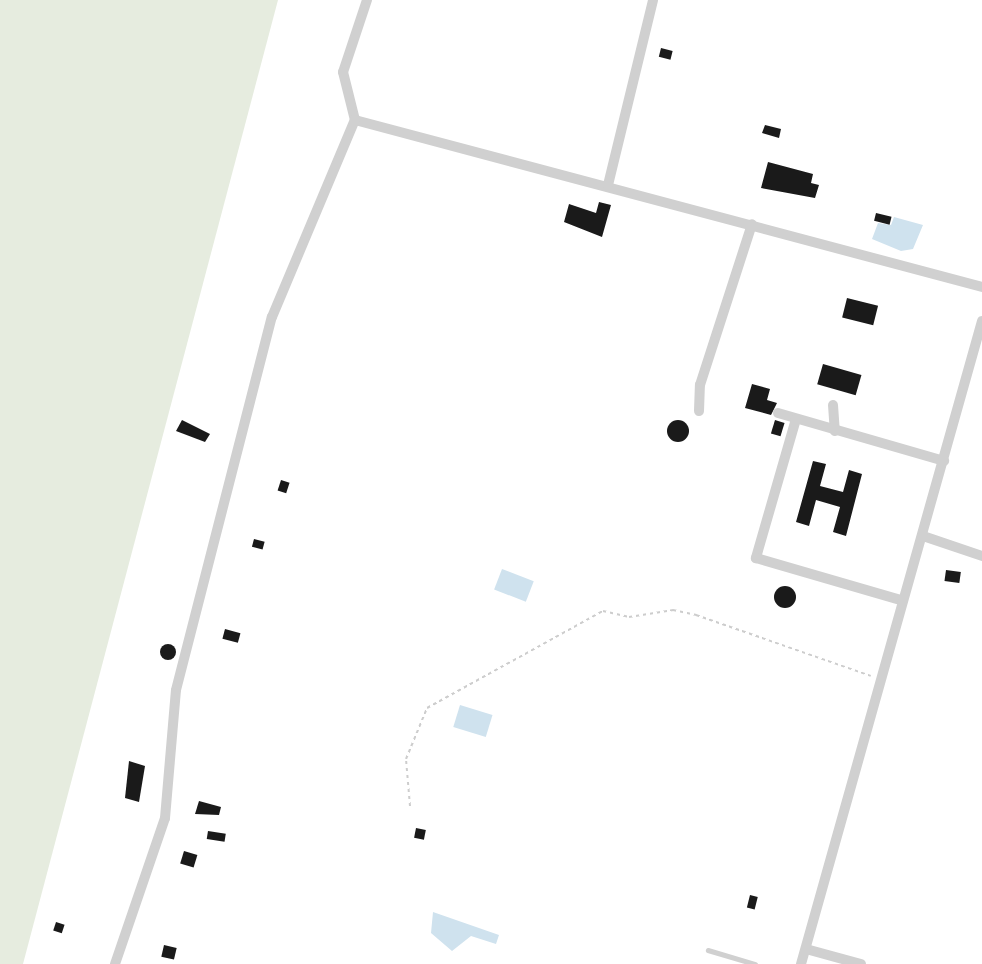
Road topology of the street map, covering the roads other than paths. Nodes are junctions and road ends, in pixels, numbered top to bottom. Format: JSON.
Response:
{"nodes":[{"id":1,"x":367,"y":0,"type":"edge"},
{"id":2,"x":653,"y":0,"type":"edge"},
{"id":3,"x":355,"y":120,"type":"junction"},
{"id":4,"x":608,"y":186,"type":"junction"},
{"id":5,"x":752,"y":224,"type":"junction"},
{"id":6,"x":982,"y":287,"type":"edge"},
{"id":7,"x":982,"y":321,"type":"edge"},
{"id":8,"x":834,"y":405,"type":"dead end"},
{"id":9,"x":699,"y":411,"type":"dead end"},
{"id":10,"x":778,"y":413,"type":"dead end"},
{"id":11,"x":796,"y":419,"type":"junction"},
{"id":12,"x":835,"y":431,"type":"junction"},
{"id":13,"x":944,"y":461,"type":"junction"},
{"id":14,"x":923,"y":536,"type":"junction"},
{"id":15,"x":982,"y":556,"type":"edge"},
{"id":16,"x":901,"y":600,"type":"junction"},
{"id":17,"x":806,"y":949,"type":"junction"},
{"id":18,"x":708,"y":950,"type":"dead end"},
{"id":19,"x":115,"y":964,"type":"edge"},
{"id":20,"x":755,"y":964,"type":"edge"},
{"id":21,"x":801,"y":964,"type":"edge"},
{"id":22,"x":862,"y":964,"type":"edge"}],
"edges":[{"from":1,"to":3,"type":"street"},
{"from":2,"to":4,"type":"street"},
{"from":3,"to":4,"type":"street"},
{"from":3,"to":19,"type":"street"},
{"from":4,"to":5,"type":"street"},
{"from":5,"to":6,"type":"street"},
{"from":5,"to":9,"type":"street"},
{"from":7,"to":13,"type":"street"},
{"from":8,"to":12,"type":"street"},
{"from":10,"to":11,"type":"street"},
{"from":11,"to":12,"type":"street"},
{"from":11,"to":16,"type":"street"},
{"from":12,"to":13,"type":"street"},
{"from":13,"to":14,"type":"street"},
{"from":14,"to":15,"type":"street"},
{"from":14,"to":16,"type":"street"},
{"from":16,"to":17,"type":"street"},
{"from":17,"to":21,"type":"street"},
{"from":17,"to":22,"type":"street"},
{"from":18,"to":20,"type":"lane"}]}
